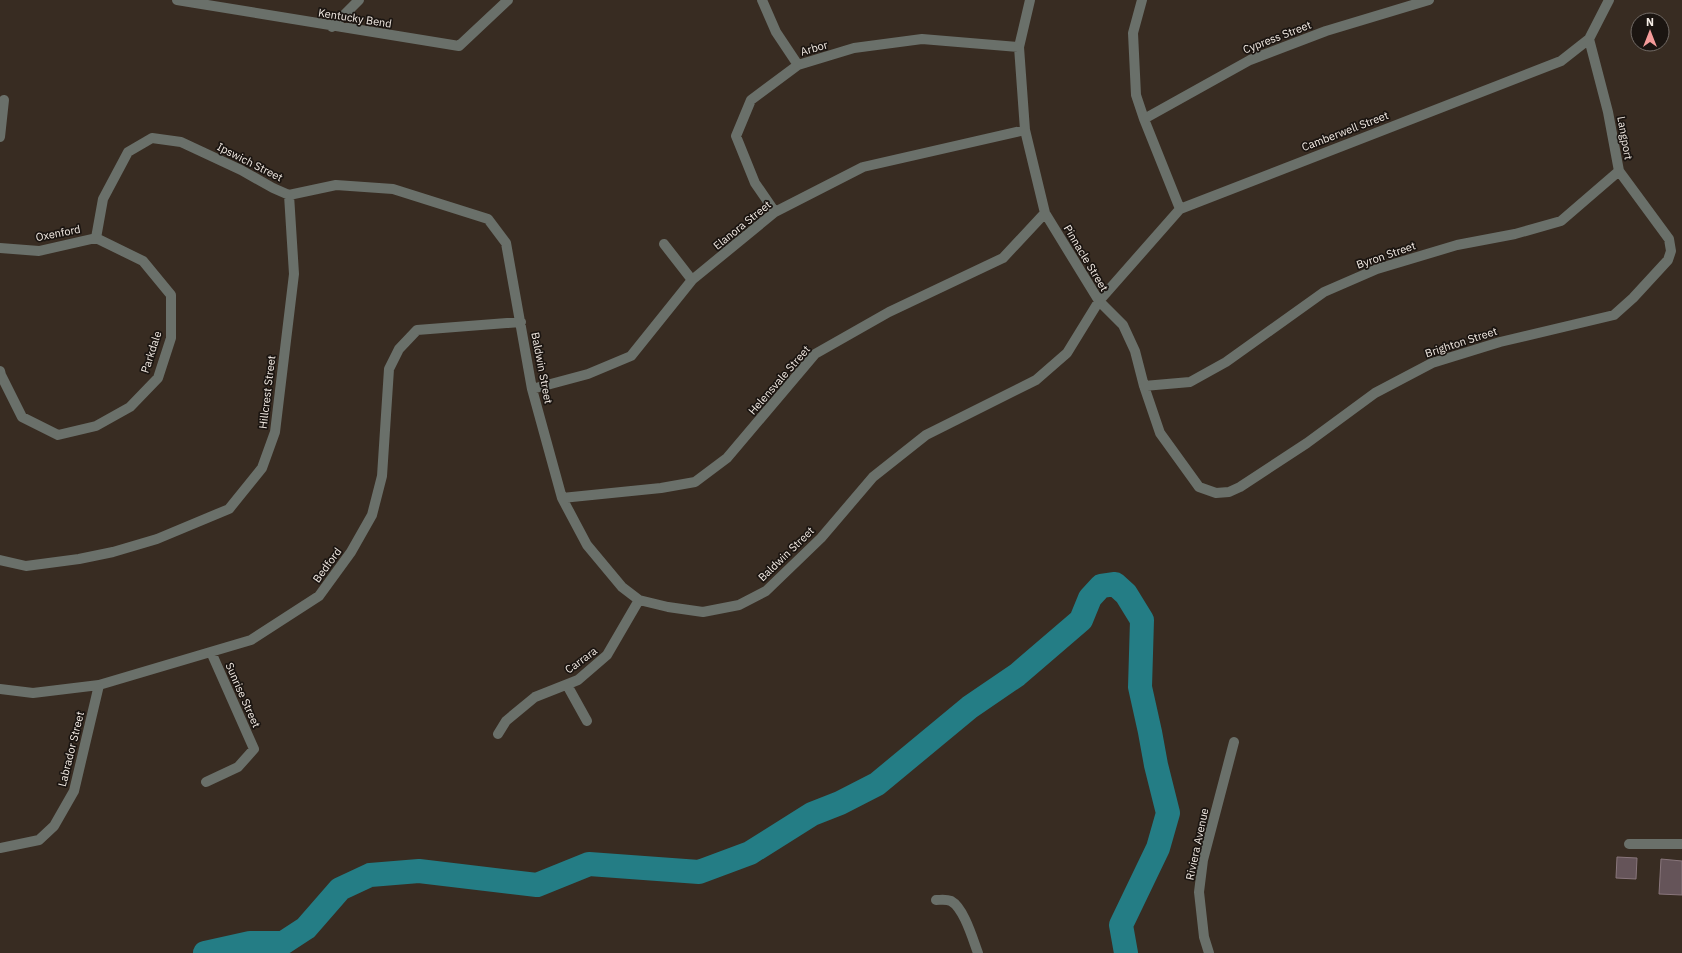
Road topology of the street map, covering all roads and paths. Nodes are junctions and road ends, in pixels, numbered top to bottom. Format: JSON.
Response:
{"nodes":[{"id":1,"x":177,"y":0,"type":"edge"},
{"id":2,"x":359,"y":0,"type":"edge"},
{"id":3,"x":508,"y":0,"type":"edge"},
{"id":4,"x":762,"y":0,"type":"edge"},
{"id":5,"x":1030,"y":0,"type":"edge"},
{"id":6,"x":1142,"y":0,"type":"edge"},
{"id":7,"x":1609,"y":0,"type":"edge"},
{"id":8,"x":1426,"y":1,"type":"edge"},
{"id":9,"x":214,"y":3,"type":"edge"},
{"id":10,"x":332,"y":27,"type":"junction"},
{"id":11,"x":1589,"y":39,"type":"junction"},
{"id":12,"x":1019,"y":46,"type":"junction"},
{"id":13,"x":798,"y":65,"type":"junction"},
{"id":14,"x":4,"y":100,"type":"dead end"},
{"id":15,"x":1144,"y":119,"type":"junction"},
{"id":16,"x":1025,"y":130,"type":"junction"},
{"id":17,"x":0,"y":137,"type":"edge"},
{"id":18,"x":1619,"y":171,"type":"junction"},
{"id":19,"x":289,"y":194,"type":"junction"},
{"id":20,"x":1180,"y":209,"type":"junction"},
{"id":21,"x":775,"y":212,"type":"junction"},
{"id":22,"x":1045,"y":213,"type":"junction"},
{"id":23,"x":96,"y":238,"type":"junction"},
{"id":24,"x":664,"y":244,"type":"dead end"},
{"id":25,"x":0,"y":248,"type":"edge"},
{"id":26,"x":1671,"y":251,"type":"joint"},
{"id":27,"x":692,"y":280,"type":"junction"},
{"id":28,"x":1098,"y":302,"type":"junction"},
{"id":29,"x":521,"y":322,"type":"junction"},
{"id":30,"x":0,"y":371,"type":"edge"},
{"id":31,"x":1144,"y":386,"type":"junction"},
{"id":32,"x":532,"y":389,"type":"junction"},
{"id":33,"x":1216,"y":493,"type":"joint"},
{"id":34,"x":562,"y":498,"type":"junction"},
{"id":35,"x":0,"y":560,"type":"edge"},
{"id":36,"x":639,"y":600,"type":"junction"},
{"id":37,"x":211,"y":652,"type":"junction"},
{"id":38,"x":99,"y":685,"type":"junction"},
{"id":39,"x":566,"y":685,"type":"junction"},
{"id":40,"x":0,"y":689,"type":"edge"},
{"id":41,"x":587,"y":721,"type":"dead end"},
{"id":42,"x":498,"y":734,"type":"dead end"},
{"id":43,"x":1234,"y":742,"type":"dead end"},
{"id":44,"x":206,"y":782,"type":"dead end"},
{"id":45,"x":1629,"y":844,"type":"dead end"},
{"id":46,"x":1682,"y":844,"type":"edge"},
{"id":47,"x":0,"y":848,"type":"edge"},
{"id":48,"x":936,"y":900,"type":"dead end"},
{"id":49,"x":978,"y":953,"type":"edge"},
{"id":50,"x":1209,"y":953,"type":"edge"}],
"edges":[{"from":1,"to":9,"type":"street","name":"Kentucky Bend"},
{"from":2,"to":10,"type":"street"},
{"from":3,"to":10,"type":"street","name":"Kentucky Bend"},
{"from":4,"to":13,"type":"street"},
{"from":5,"to":12,"type":"street","name":"Pinnacle Street"},
{"from":6,"to":15,"type":"street"},
{"from":7,"to":11,"type":"street","name":"Camberwell Street"},
{"from":8,"to":15,"type":"street","name":"Cypress Street"},
{"from":9,"to":10,"type":"street","name":"Kentucky Bend"},
{"from":11,"to":18,"type":"street","name":"Langport"},
{"from":11,"to":20,"type":"street","name":"Camberwell Street"},
{"from":12,"to":13,"type":"street","name":"Arbor"},
{"from":12,"to":16,"type":"street","name":"Pinnacle Street"},
{"from":13,"to":21,"type":"street","name":"Arbor"},
{"from":14,"to":17,"type":"street"},
{"from":15,"to":20,"type":"street"},
{"from":16,"to":21,"type":"street","name":"Elanora Street"},
{"from":16,"to":22,"type":"street","name":"Pinnacle Street"},
{"from":18,"to":26,"type":"street","name":"Langport"},
{"from":18,"to":31,"type":"street","name":"Byron Street"},
{"from":19,"to":23,"type":"street","name":"Ipswich Street"},
{"from":19,"to":29,"type":"street","name":"Ipswich Street"},
{"from":19,"to":35,"type":"street","name":"Hillcrest Street"},
{"from":20,"to":28,"type":"street","name":"Camberwell Street"},
{"from":21,"to":27,"type":"street","name":"Elanora Street"},
{"from":22,"to":28,"type":"street","name":"Pinnacle Street"},
{"from":22,"to":34,"type":"street","name":"Helensvale Street"},
{"from":23,"to":25,"type":"street","name":"Oxenford"},
{"from":23,"to":30,"type":"street","name":"Parkdale"},
{"from":24,"to":27,"type":"street"},
{"from":26,"to":33,"type":"street","name":"Brighton Street"},
{"from":27,"to":32,"type":"street","name":"Elanora Street"},
{"from":28,"to":31,"type":"street","name":"Pinnacle Street"},
{"from":28,"to":36,"type":"street","name":"Baldwin Street"},
{"from":29,"to":32,"type":"street","name":"Baldwin Street"},
{"from":29,"to":37,"type":"street","name":"Bedford"},
{"from":31,"to":33,"type":"street","name":"Pinnacle Street"},
{"from":32,"to":34,"type":"street","name":"Baldwin Street"},
{"from":34,"to":36,"type":"street","name":"Baldwin Street"},
{"from":36,"to":39,"type":"street","name":"Carrara"},
{"from":37,"to":38,"type":"street","name":"Bedford"},
{"from":37,"to":44,"type":"street","name":"Sunrise Street"},
{"from":38,"to":40,"type":"street","name":"Bedford"},
{"from":38,"to":47,"type":"street","name":"Labrador Street"},
{"from":39,"to":41,"type":"street"},
{"from":39,"to":42,"type":"street","name":"Carrara"},
{"from":43,"to":50,"type":"street","name":"Riviera Avenue"},
{"from":45,"to":46,"type":"street"},
{"from":48,"to":49,"type":"street"}]}
